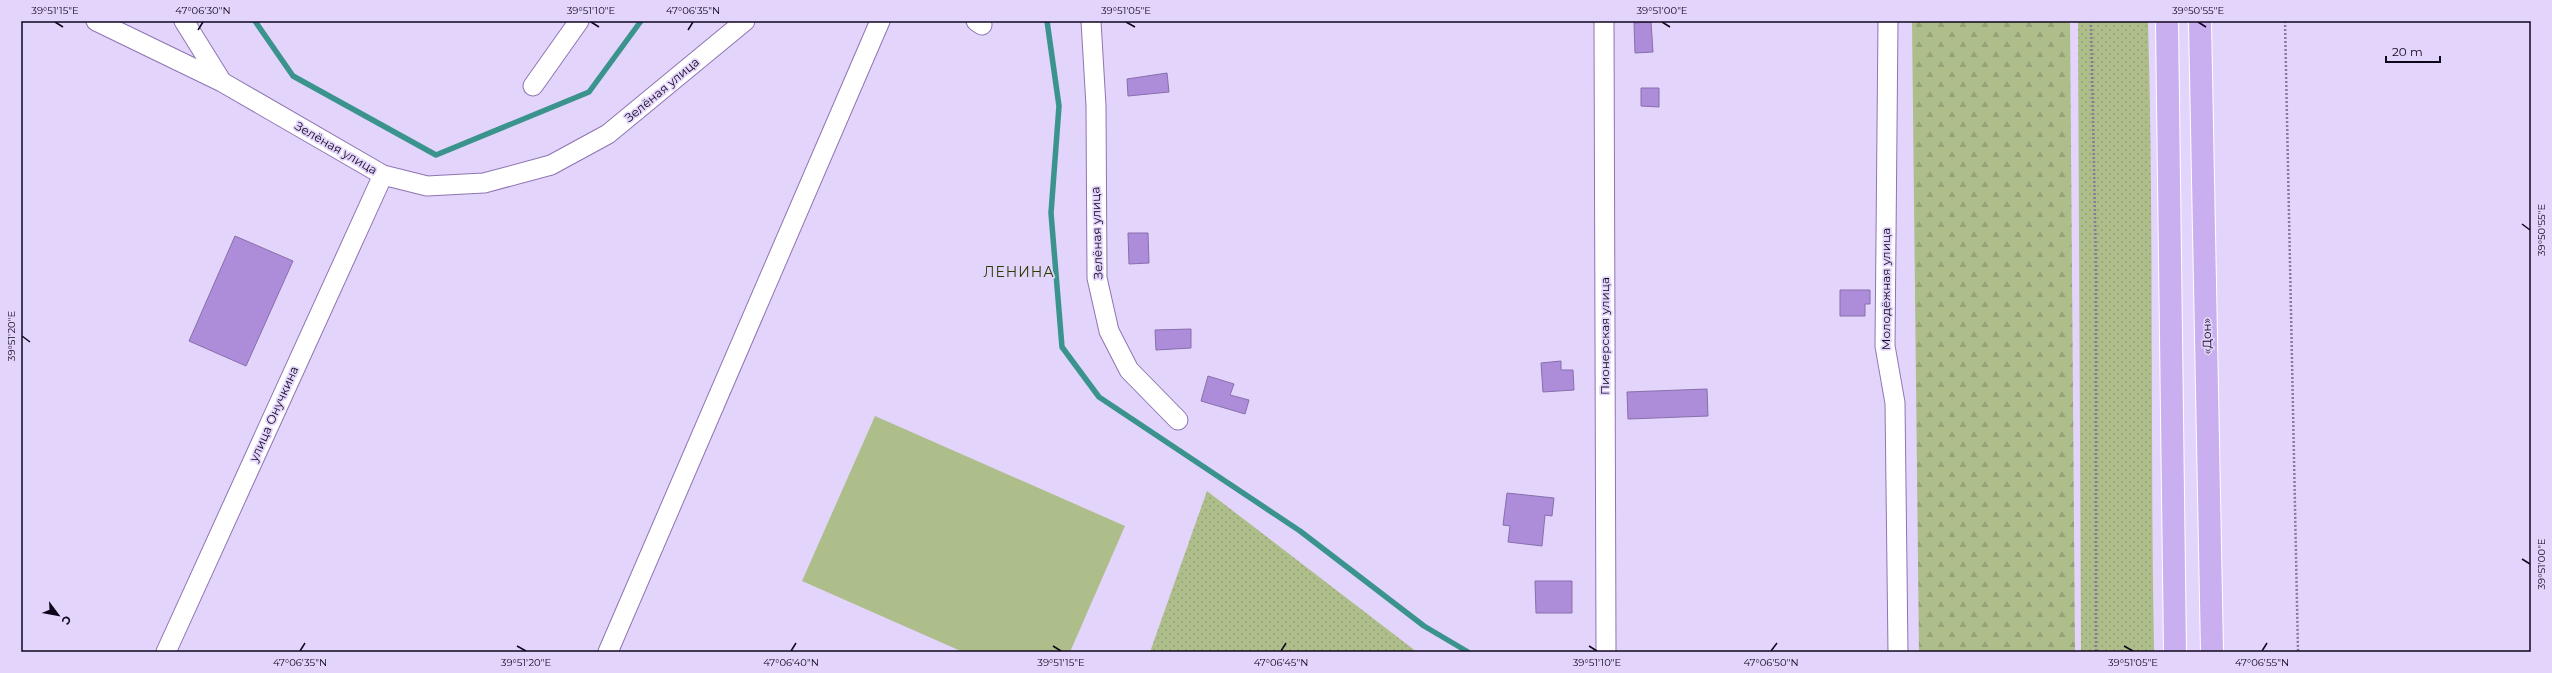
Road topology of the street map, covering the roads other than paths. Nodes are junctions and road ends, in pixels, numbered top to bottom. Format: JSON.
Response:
{"nodes":[{"id":1,"x":96,"y":21,"type":"edge"},
{"id":2,"x":184,"y":21,"type":"edge"},
{"id":3,"x":579,"y":21,"type":"edge"},
{"id":4,"x":745,"y":21,"type":"edge"},
{"id":5,"x":880,"y":21,"type":"edge"},
{"id":6,"x":1091,"y":21,"type":"edge"},
{"id":7,"x":1604,"y":21,"type":"edge"},
{"id":8,"x":1888,"y":21,"type":"edge"},
{"id":9,"x":2166,"y":21,"type":"edge"},
{"id":10,"x":2200,"y":21,"type":"edge"},
{"id":11,"x":131,"y":30,"type":"edge"},
{"id":12,"x":222,"y":82,"type":"junction"},
{"id":13,"x":533,"y":86,"type":"dead end"},
{"id":14,"x":383,"y":175,"type":"junction"},
{"id":15,"x":1178,"y":420,"type":"dead end"},
{"id":16,"x":2213,"y":645,"type":"edge"},
{"id":17,"x":166,"y":652,"type":"edge"},
{"id":18,"x":608,"y":652,"type":"edge"},
{"id":19,"x":1606,"y":652,"type":"edge"},
{"id":20,"x":1898,"y":652,"type":"edge"},
{"id":21,"x":2175,"y":652,"type":"edge"}],
"edges":[{"from":1,"to":11,"type":"street"},
{"from":2,"to":12,"type":"street","name":"Зелёная улица"},
{"from":3,"to":13,"type":"street"},
{"from":4,"to":14,"type":"street","name":"Зелёная улица"},
{"from":5,"to":18,"type":"street"},
{"from":6,"to":15,"type":"street","name":"Зелёная улица"},
{"from":7,"to":19,"type":"street","name":"Пионерская улица"},
{"from":8,"to":20,"type":"street","name":"Молодёжная улица"},
{"from":9,"to":21,"type":"highway"},
{"from":10,"to":16,"type":"highway","name":"«Дон»"},
{"from":11,"to":12,"type":"street"},
{"from":12,"to":14,"type":"street","name":"Зелёная улица"},
{"from":14,"to":17,"type":"street","name":"улица Онучкина"}]}
